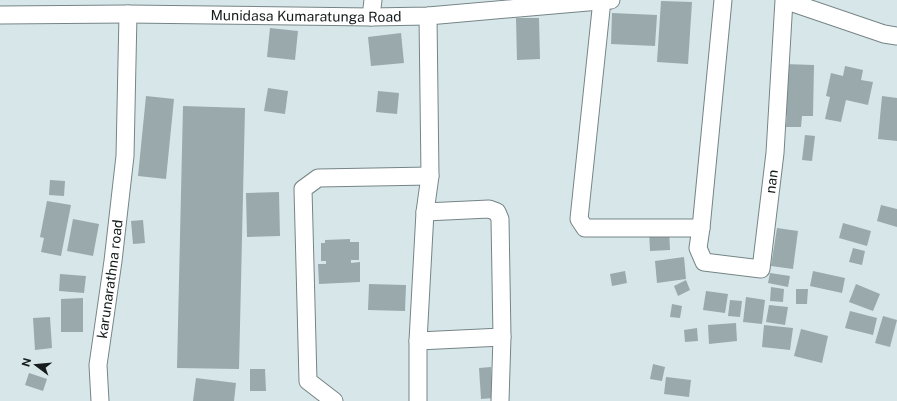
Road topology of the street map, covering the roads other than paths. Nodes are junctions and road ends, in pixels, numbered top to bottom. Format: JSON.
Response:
{"nodes":[{"id":1,"x":373,"y":0,"type":"edge"},
{"id":2,"x":602,"y":0,"type":"edge"},
{"id":3,"x":611,"y":0,"type":"edge"},
{"id":4,"x":723,"y":0,"type":"edge"},
{"id":5,"x":784,"y":0,"type":"edge"},
{"id":6,"x":128,"y":14,"type":"junction"},
{"id":7,"x":0,"y":16,"type":"edge"},
{"id":8,"x":428,"y":16,"type":"junction"},
{"id":9,"x":372,"y":17,"type":"junction"},
{"id":10,"x":897,"y":36,"type":"edge"},
{"id":11,"x":430,"y":176,"type":"junction"},
{"id":12,"x":425,"y":212,"type":"junction"},
{"id":13,"x":701,"y":228,"type":"junction"},
{"id":14,"x":502,"y":337,"type":"junction"},
{"id":15,"x":418,"y":341,"type":"junction"},
{"id":16,"x":100,"y":401,"type":"edge"},
{"id":17,"x":334,"y":401,"type":"edge"},
{"id":18,"x":418,"y":401,"type":"edge"},
{"id":19,"x":500,"y":401,"type":"edge"}],
"edges":[{"from":1,"to":9,"type":"street"},
{"from":2,"to":3,"type":"street","name":"Munidasa Kumaratunga Road"},
{"from":2,"to":8,"type":"street","name":"Munidasa Kumaratunga Road"},
{"from":2,"to":13,"type":"street"},
{"from":4,"to":13,"type":"street"},
{"from":5,"to":10,"type":"street"},
{"from":5,"to":13,"type":"street","name":"nan"},
{"from":6,"to":7,"type":"street","name":"Munidasa Kumaratunga Road"},
{"from":6,"to":9,"type":"street","name":"Munidasa Kumaratunga Road"},
{"from":6,"to":16,"type":"street","name":"karunarathna road"},
{"from":8,"to":9,"type":"street","name":"Munidasa Kumaratunga Road"},
{"from":8,"to":11,"type":"street"},
{"from":11,"to":12,"type":"street"},
{"from":11,"to":17,"type":"street"},
{"from":12,"to":14,"type":"street"},
{"from":12,"to":15,"type":"street"},
{"from":14,"to":15,"type":"street"},
{"from":14,"to":19,"type":"street"},
{"from":15,"to":18,"type":"street"}]}
